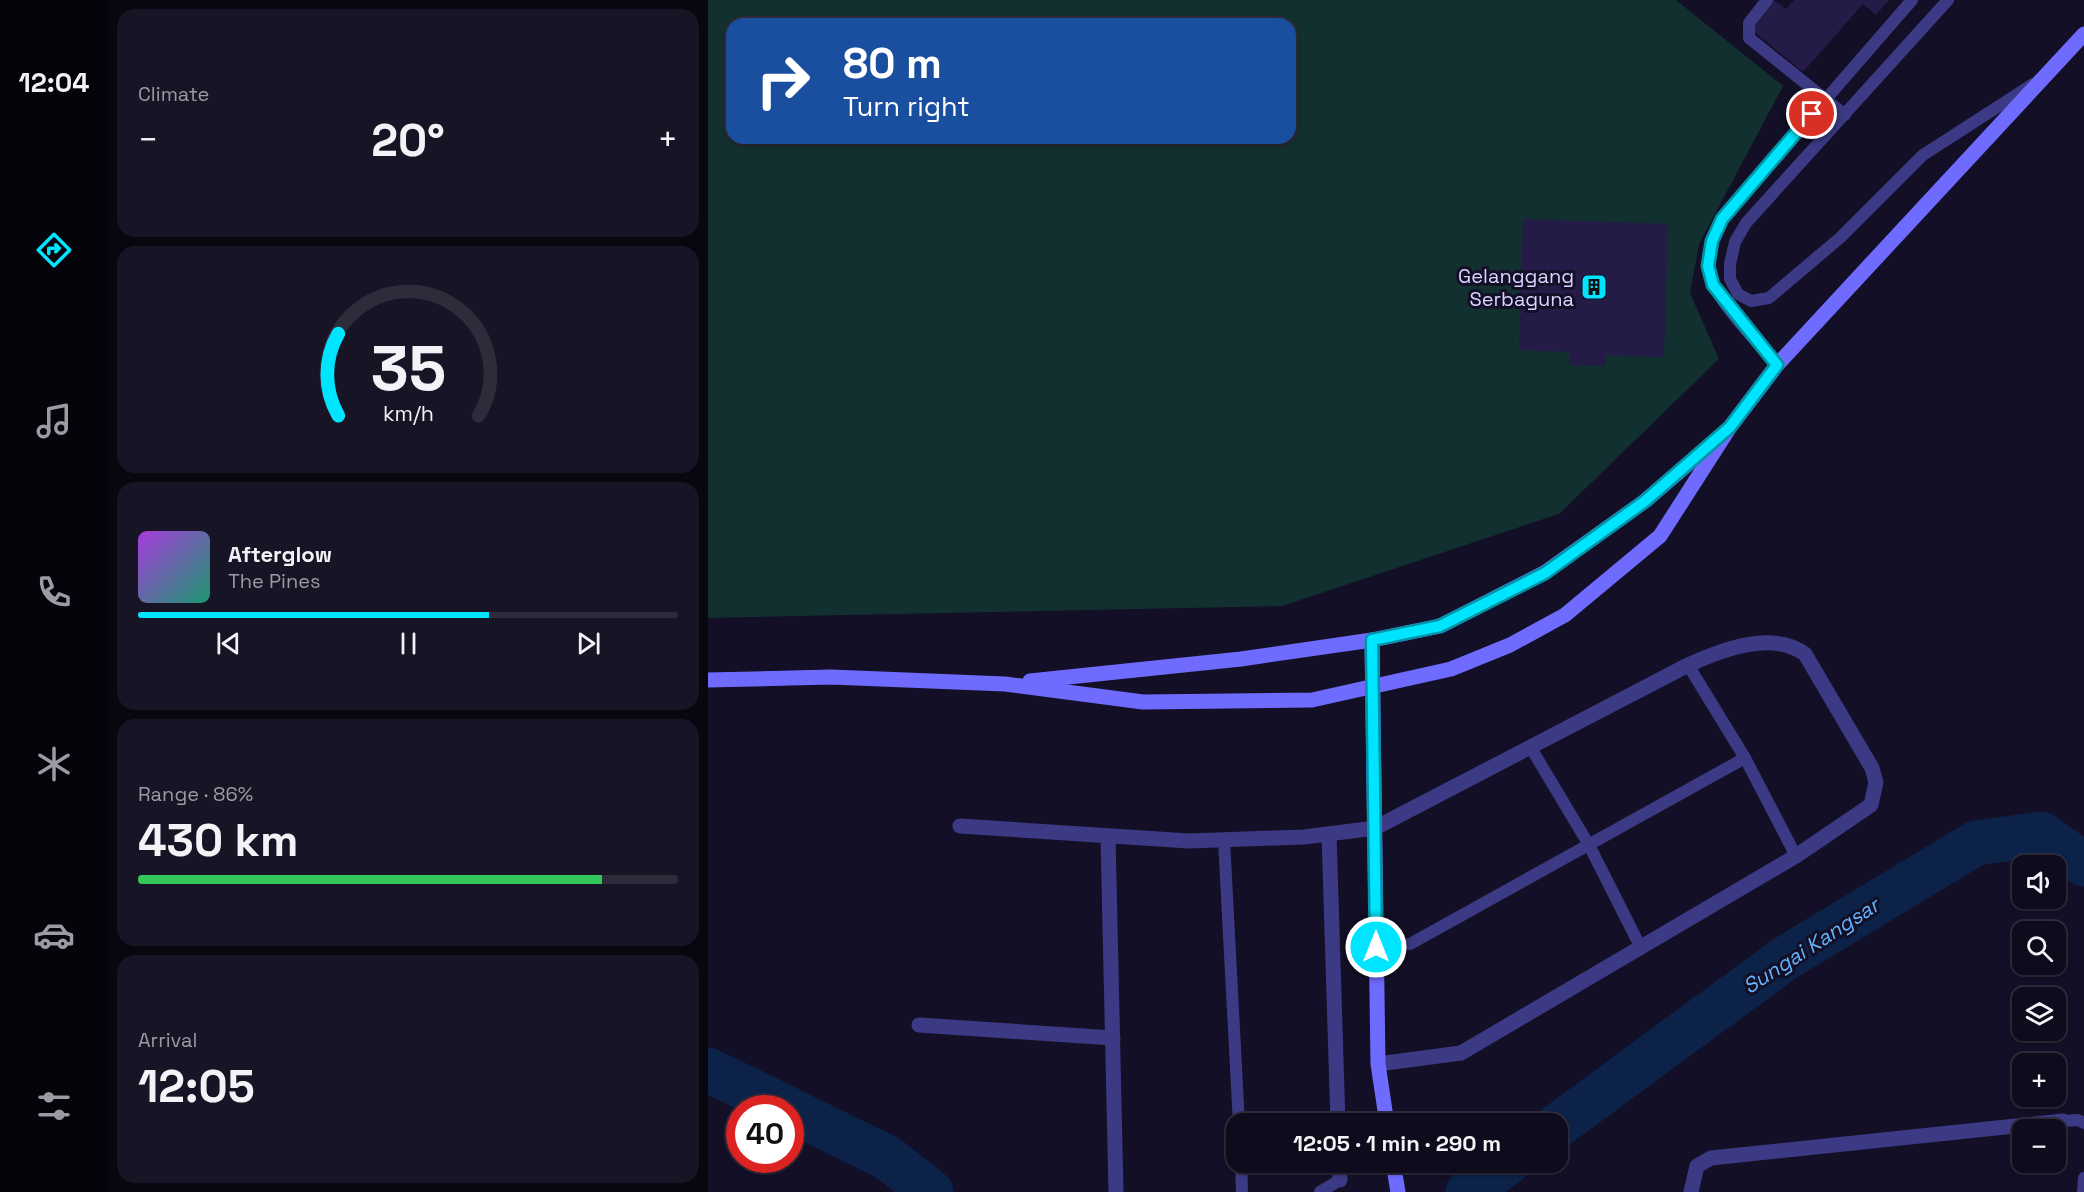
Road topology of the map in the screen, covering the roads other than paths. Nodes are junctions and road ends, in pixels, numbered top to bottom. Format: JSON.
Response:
{"nodes":[{"id":1,"x":1767,"y":0,"type":"edge"},
{"id":2,"x":1911,"y":0,"type":"edge"},
{"id":3,"x":1948,"y":0,"type":"edge"},
{"id":4,"x":2084,"y":34,"type":"edge"},
{"id":5,"x":2045,"y":76,"type":"junction"},
{"id":6,"x":1825,"y":99,"type":"junction"},
{"id":7,"x":1845,"y":115,"type":"junction"},
{"id":8,"x":1777,"y":365,"type":"junction"},
{"id":9,"x":1730,"y":427,"type":"junction"},
{"id":10,"x":1372,"y":640,"type":"junction"},
{"id":11,"x":1688,"y":665,"type":"junction"},
{"id":12,"x":708,"y":680,"type":"edge"},
{"id":13,"x":1005,"y":684,"type":"junction"},
{"id":14,"x":1373,"y":686,"type":"junction"},
{"id":15,"x":1531,"y":748,"type":"junction"},
{"id":16,"x":1745,"y":758,"type":"junction"},
{"id":17,"x":960,"y":826,"type":"dead end"},
{"id":18,"x":1375,"y":828,"type":"junction"},
{"id":19,"x":1329,"y":834,"type":"junction"},
{"id":20,"x":1108,"y":836,"type":"junction"},
{"id":21,"x":1224,"y":840,"type":"junction"},
{"id":22,"x":1588,"y":845,"type":"junction"},
{"id":23,"x":1796,"y":856,"type":"junction"},
{"id":24,"x":1376,"y":947,"type":"junction"},
{"id":25,"x":1641,"y":948,"type":"junction"},
{"id":26,"x":919,"y":1025,"type":"dead end"},
{"id":27,"x":1113,"y":1038,"type":"junction"},
{"id":28,"x":1378,"y":1064,"type":"junction"},
{"id":29,"x":1238,"y":1113,"type":"edge"},
{"id":30,"x":1338,"y":1113,"type":"edge"},
{"id":31,"x":1385,"y":1113,"type":"edge"},
{"id":32,"x":2066,"y":1121,"type":"edge"},
{"id":33,"x":2084,"y":1123,"type":"edge"},
{"id":34,"x":2012,"y":1126,"type":"edge"},
{"id":35,"x":1241,"y":1173,"type":"edge"},
{"id":36,"x":1340,"y":1173,"type":"edge"},
{"id":37,"x":1394,"y":1173,"type":"edge"},
{"id":38,"x":2084,"y":1178,"type":"edge"},
{"id":39,"x":1340,"y":1180,"type":"joint"},
{"id":40,"x":1116,"y":1192,"type":"edge"},
{"id":41,"x":1242,"y":1192,"type":"edge"},
{"id":42,"x":1320,"y":1192,"type":"edge"},
{"id":43,"x":1398,"y":1192,"type":"edge"},
{"id":44,"x":1691,"y":1192,"type":"edge"},
{"id":45,"x":2082,"y":1192,"type":"edge"}],
"edges":[{"from":1,"to":6,"type":"lane"},
{"from":2,"to":6,"type":"lane"},
{"from":3,"to":7,"type":"lane"},
{"from":4,"to":5,"type":"main road"},
{"from":5,"to":7,"type":"lane"},
{"from":5,"to":8,"type":"main road"},
{"from":6,"to":7,"type":"lane"},
{"from":6,"to":8,"type":"lane"},
{"from":8,"to":9,"type":"main road"},
{"from":9,"to":10,"type":"main road"},
{"from":9,"to":14,"type":"main road"},
{"from":10,"to":13,"type":"main road"},
{"from":10,"to":14,"type":"main road"},
{"from":11,"to":15,"type":"street"},
{"from":11,"to":16,"type":"lane"},
{"from":11,"to":23,"type":"street"},
{"from":12,"to":13,"type":"main road"},
{"from":13,"to":14,"type":"main road"},
{"from":14,"to":18,"type":"main road"},
{"from":15,"to":18,"type":"street"},
{"from":15,"to":22,"type":"lane"},
{"from":16,"to":22,"type":"lane"},
{"from":16,"to":23,"type":"lane"},
{"from":17,"to":20,"type":"street"},
{"from":18,"to":19,"type":"street"},
{"from":18,"to":24,"type":"main road"},
{"from":19,"to":21,"type":"street"},
{"from":19,"to":30,"type":"street"},
{"from":20,"to":21,"type":"street"},
{"from":20,"to":27,"type":"street"},
{"from":21,"to":29,"type":"lane"},
{"from":22,"to":24,"type":"lane"},
{"from":22,"to":25,"type":"lane"},
{"from":23,"to":25,"type":"street"},
{"from":24,"to":28,"type":"main road"},
{"from":25,"to":28,"type":"street"},
{"from":26,"to":27,"type":"street"},
{"from":27,"to":40,"type":"street"},
{"from":28,"to":31,"type":"main road"},
{"from":32,"to":33,"type":"lane"},
{"from":34,"to":44,"type":"street"},
{"from":35,"to":41,"type":"lane"},
{"from":36,"to":39,"type":"street"},
{"from":37,"to":43,"type":"main road"},
{"from":38,"to":45,"type":"lane"},
{"from":39,"to":42,"type":"lane"}]}
